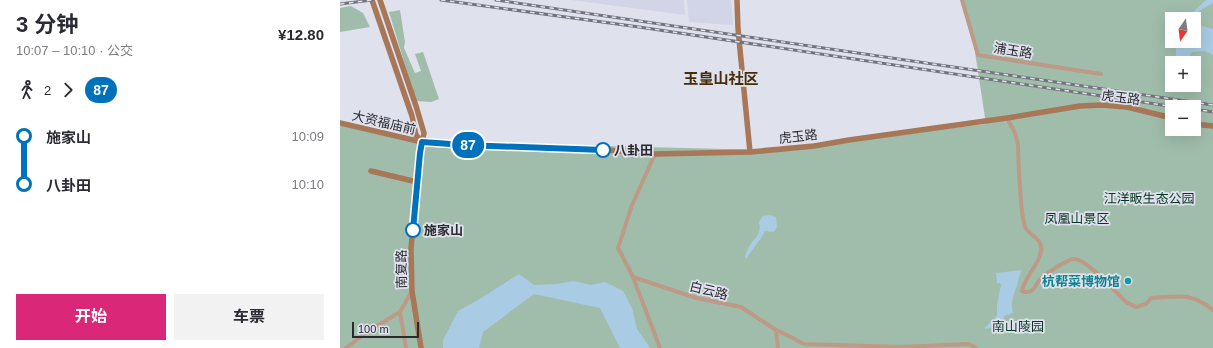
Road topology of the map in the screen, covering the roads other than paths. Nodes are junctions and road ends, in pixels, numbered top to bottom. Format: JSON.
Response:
{"nodes":[{"id":1,"x":372,"y":0,"type":"edge"},
{"id":2,"x":380,"y":0,"type":"edge"},
{"id":3,"x":737,"y":0,"type":"edge"},
{"id":4,"x":962,"y":0,"type":"edge"},
{"id":5,"x":1101,"y":74,"type":"dead end"},
{"id":6,"x":1165,"y":116,"type":"edge"},
{"id":7,"x":1007,"y":118,"type":"junction"},
{"id":8,"x":340,"y":123,"type":"edge"},
{"id":9,"x":1201,"y":125,"type":"edge"},
{"id":10,"x":1213,"y":126,"type":"edge"},
{"id":11,"x":422,"y":142,"type":"junction"},
{"id":12,"x":750,"y":152,"type":"junction"},
{"id":13,"x":655,"y":154,"type":"junction"},
{"id":14,"x":371,"y":171,"type":"dead end"},
{"id":15,"x":417,"y":182,"type":"junction"},
{"id":16,"x":633,"y":277,"type":"junction"},
{"id":17,"x":412,"y":291,"type":"junction"},
{"id":18,"x":1213,"y":310,"type":"edge"},
{"id":19,"x":400,"y":312,"type":"junction"},
{"id":20,"x":776,"y":330,"type":"junction"},
{"id":21,"x":346,"y":348,"type":"edge"},
{"id":22,"x":406,"y":348,"type":"edge"},
{"id":23,"x":421,"y":348,"type":"edge"},
{"id":24,"x":660,"y":348,"type":"edge"},
{"id":25,"x":778,"y":348,"type":"edge"},
{"id":26,"x":976,"y":348,"type":"edge"}],
"edges":[{"from":1,"to":11,"type":"street"},
{"from":2,"to":11,"type":"street","name":"南复路"},
{"from":3,"to":12,"type":"street"},
{"from":4,"to":5,"type":"street","name":"浦玉路"},
{"from":6,"to":7,"type":"street","name":"虎玉路"},
{"from":7,"to":12,"type":"street","name":"虎玉路"},
{"from":7,"to":18,"type":"street"},
{"from":8,"to":11,"type":"street","name":"大资福庙前"},
{"from":9,"to":10,"type":"street"},
{"from":11,"to":13,"type":"street","name":"虎玉路"},
{"from":11,"to":15,"type":"street","name":"南复路"},
{"from":12,"to":13,"type":"street","name":"虎玉路"},
{"from":13,"to":16,"type":"street"},
{"from":14,"to":15,"type":"street"},
{"from":15,"to":17,"type":"street","name":"南复路"},
{"from":16,"to":20,"type":"street","name":"白云路"},
{"from":16,"to":24,"type":"street"},
{"from":17,"to":19,"type":"street"},
{"from":17,"to":23,"type":"street","name":"南复路"},
{"from":19,"to":21,"type":"street"},
{"from":19,"to":22,"type":"street"},
{"from":20,"to":25,"type":"street"},
{"from":20,"to":26,"type":"street","name":"白云路"}]}
